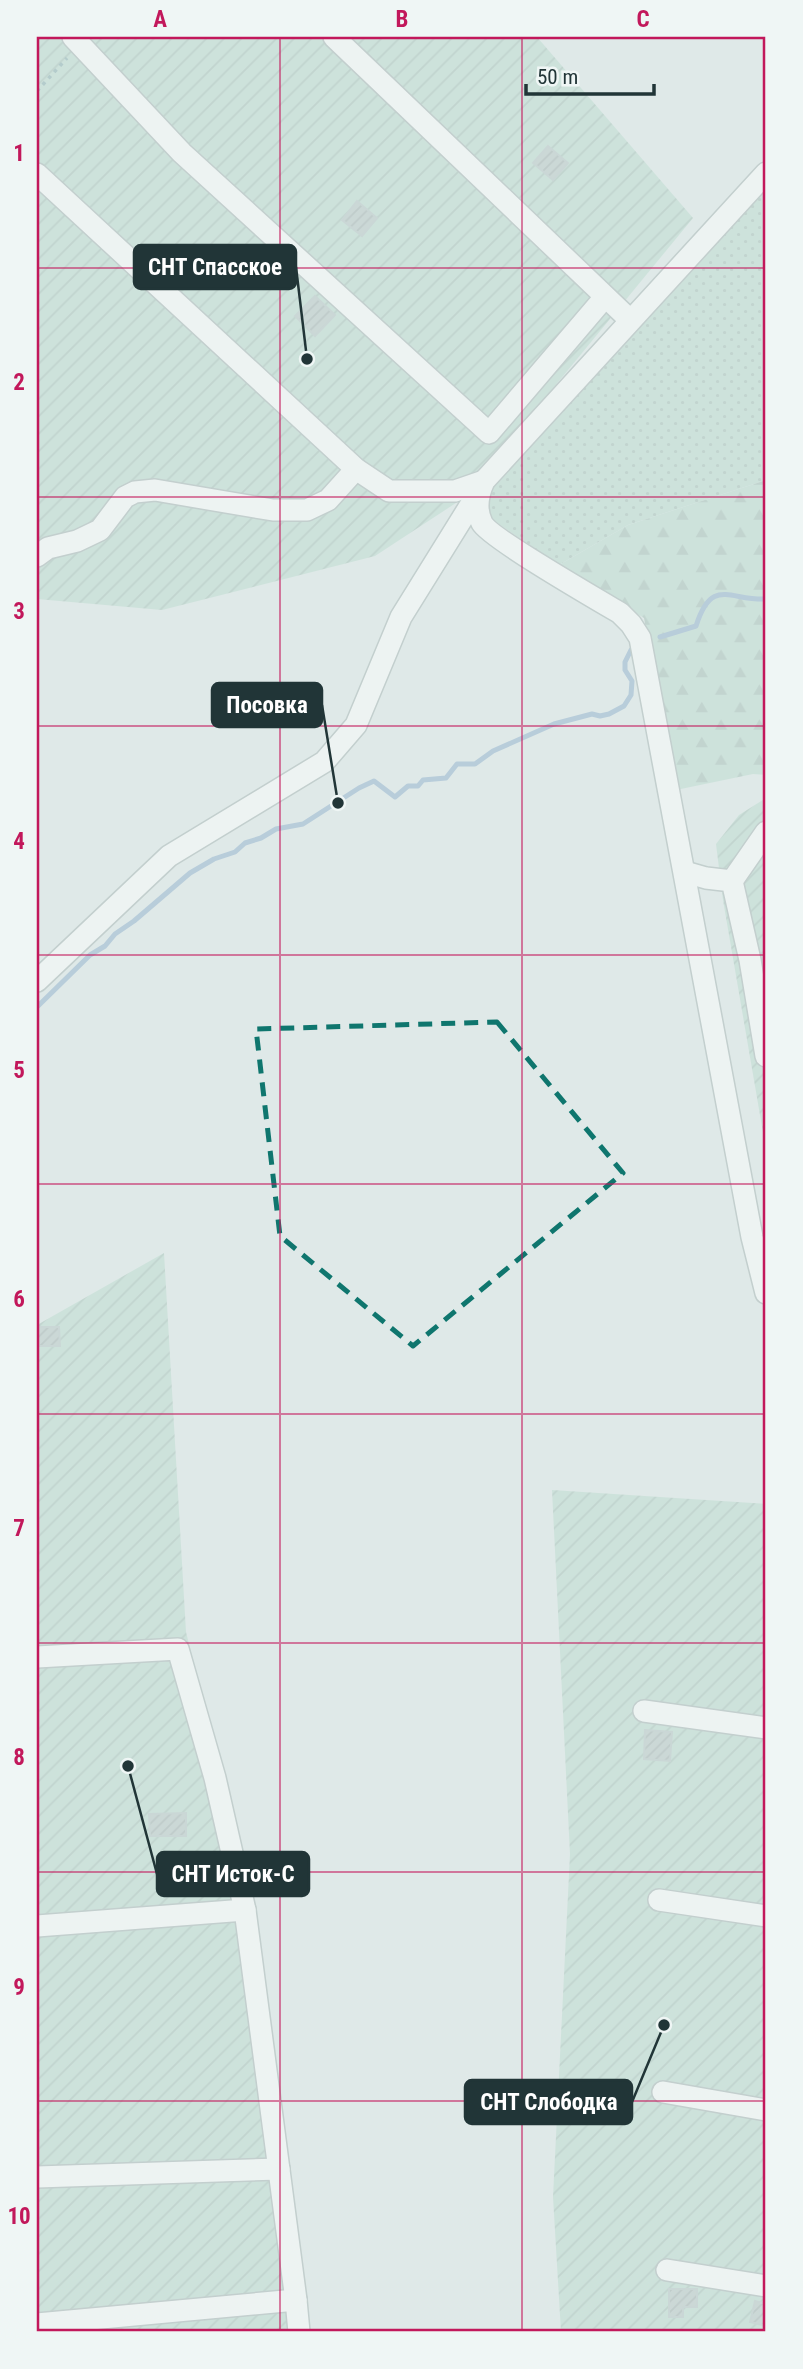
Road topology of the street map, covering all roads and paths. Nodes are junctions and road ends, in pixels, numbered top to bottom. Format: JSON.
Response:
{"nodes":[{"id":1,"x":334,"y":37,"type":"edge"},
{"id":2,"x":80,"y":39,"type":"edge"},
{"id":3,"x":37,"y":91,"type":"edge"},
{"id":4,"x":766,"y":173,"type":"edge"},
{"id":5,"x":37,"y":174,"type":"edge"},
{"id":6,"x":605,"y":297,"type":"junction"},
{"id":7,"x":630,"y":320,"type":"junction"},
{"id":8,"x":356,"y":470,"type":"junction"},
{"id":9,"x":481,"y":487,"type":"junction"},
{"id":10,"x":37,"y":556,"type":"edge"},
{"id":11,"x":766,"y":832,"type":"edge"},
{"id":12,"x":685,"y":872,"type":"junction"},
{"id":13,"x":732,"y":881,"type":"junction"},
{"id":14,"x":37,"y":981,"type":"edge"},
{"id":15,"x":766,"y":1056,"type":"edge"},
{"id":16,"x":766,"y":1293,"type":"edge"},
{"id":17,"x":37,"y":1657,"type":"edge"},
{"id":18,"x":644,"y":1711,"type":"dead end"},
{"id":19,"x":766,"y":1728,"type":"edge"},
{"id":20,"x":659,"y":1900,"type":"dead end"},
{"id":21,"x":245,"y":1910,"type":"junction"},
{"id":22,"x":766,"y":1916,"type":"edge"},
{"id":23,"x":37,"y":1926,"type":"edge"},
{"id":24,"x":663,"y":2092,"type":"dead end"},
{"id":25,"x":766,"y":2110,"type":"edge"},
{"id":26,"x":279,"y":2169,"type":"junction"},
{"id":27,"x":37,"y":2177,"type":"edge"},
{"id":28,"x":667,"y":2270,"type":"dead end"},
{"id":29,"x":766,"y":2286,"type":"edge"},
{"id":30,"x":296,"y":2300,"type":"junction"},
{"id":31,"x":37,"y":2324,"type":"edge"},
{"id":32,"x":299,"y":2332,"type":"edge"}],
"edges":[{"from":1,"to":6,"type":"street"},
{"from":2,"to":3,"type":"path"},
{"from":2,"to":6,"type":"street"},
{"from":4,"to":7,"type":"street"},
{"from":5,"to":8,"type":"street"},
{"from":6,"to":7,"type":"street"},
{"from":7,"to":9,"type":"street"},
{"from":8,"to":9,"type":"street"},
{"from":8,"to":10,"type":"street"},
{"from":9,"to":12,"type":"street"},
{"from":9,"to":14,"type":"street"},
{"from":11,"to":13,"type":"street"},
{"from":12,"to":13,"type":"street"},
{"from":12,"to":16,"type":"street"},
{"from":13,"to":15,"type":"street"},
{"from":17,"to":21,"type":"street"},
{"from":18,"to":19,"type":"street"},
{"from":20,"to":22,"type":"street"},
{"from":21,"to":23,"type":"street"},
{"from":21,"to":26,"type":"street"},
{"from":24,"to":25,"type":"street"},
{"from":26,"to":27,"type":"street"},
{"from":26,"to":30,"type":"street"},
{"from":28,"to":29,"type":"street"},
{"from":30,"to":31,"type":"street"},
{"from":30,"to":32,"type":"street"}]}
